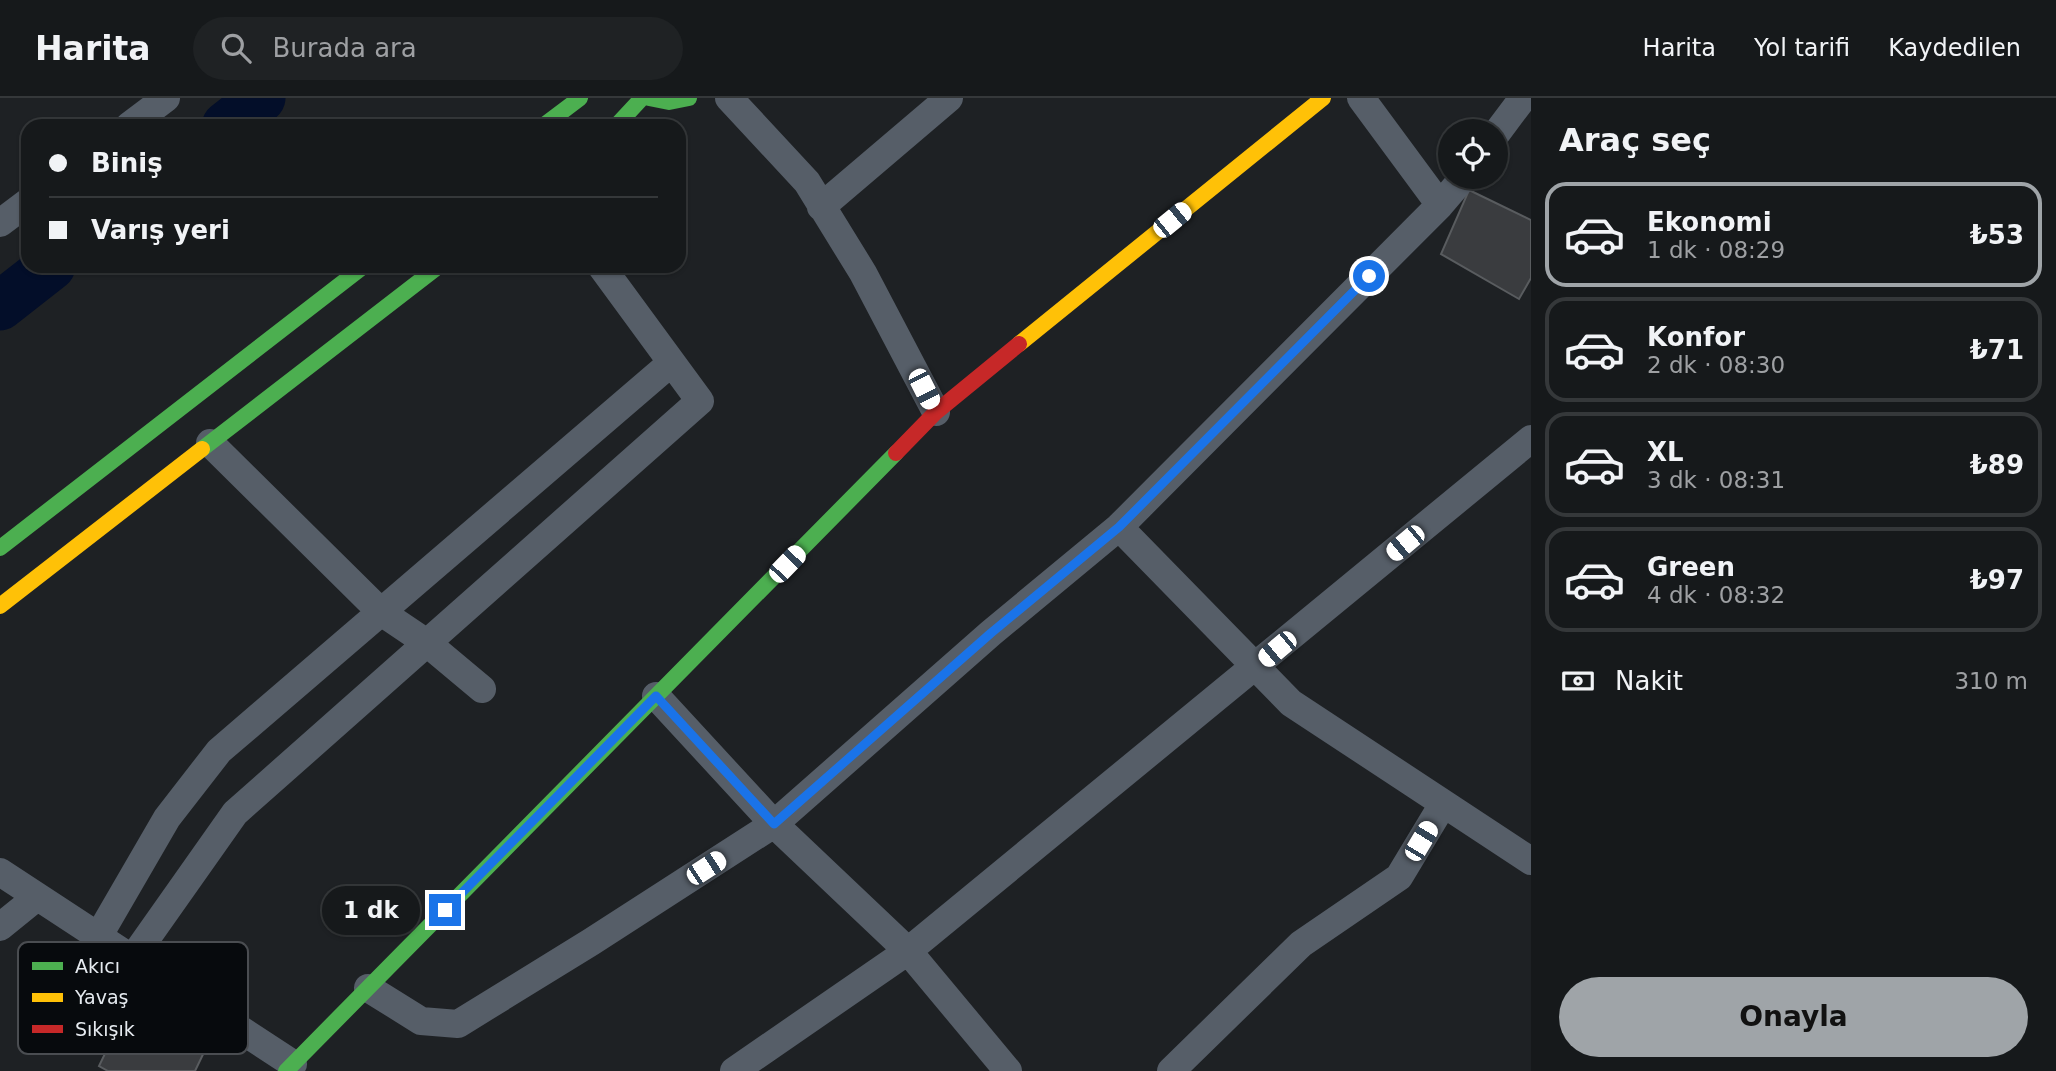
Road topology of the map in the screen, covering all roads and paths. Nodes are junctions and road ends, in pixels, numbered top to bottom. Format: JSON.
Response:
{"nodes":[{"id":1,"x":166,"y":98,"type":"edge"},
{"id":2,"x":580,"y":98,"type":"edge"},
{"id":3,"x":642,"y":98,"type":"edge"},
{"id":4,"x":649,"y":98,"type":"edge"},
{"id":5,"x":689,"y":98,"type":"edge"},
{"id":6,"x":729,"y":98,"type":"edge"},
{"id":7,"x":949,"y":98,"type":"edge"},
{"id":8,"x":1323,"y":98,"type":"edge"},
{"id":9,"x":1362,"y":98,"type":"edge"},
{"id":10,"x":1523,"y":98,"type":"edge"},
{"id":11,"x":138,"y":119,"type":"edge"},
{"id":12,"x":552,"y":119,"type":"edge"},
{"id":13,"x":622,"y":119,"type":"edge"},
{"id":14,"x":1507,"y":119,"type":"edge"},
{"id":15,"x":1454,"y":189,"type":"edge"},
{"id":16,"x":1440,"y":205,"type":"junction"},
{"id":17,"x":821,"y":206,"type":"junction"},
{"id":18,"x":21,"y":207,"type":"edge"},
{"id":19,"x":0,"y":223,"type":"edge"},
{"id":20,"x":355,"y":273,"type":"edge"},
{"id":21,"x":430,"y":273,"type":"edge"},
{"id":22,"x":606,"y":273,"type":"edge"},
{"id":23,"x":671,"y":363,"type":"junction"},
{"id":24,"x":936,"y":412,"type":"junction"},
{"id":25,"x":1531,"y":440,"type":"edge"},
{"id":26,"x":210,"y":443,"type":"junction"},
{"id":27,"x":1119,"y":527,"type":"junction"},
{"id":28,"x":0,"y":548,"type":"edge"},
{"id":29,"x":0,"y":606,"type":"edge"},
{"id":30,"x":381,"y":612,"type":"junction"},
{"id":31,"x":427,"y":643,"type":"junction"},
{"id":32,"x":1256,"y":666,"type":"junction"},
{"id":33,"x":482,"y":689,"type":"dead end"},
{"id":34,"x":656,"y":696,"type":"junction"},
{"id":35,"x":1443,"y":804,"type":"junction"},
{"id":36,"x":774,"y":824,"type":"junction"},
{"id":37,"x":1531,"y":861,"type":"edge"},
{"id":38,"x":0,"y":873,"type":"edge"},
{"id":39,"x":37,"y":897,"type":"junction"},
{"id":40,"x":0,"y":928,"type":"edge"},
{"id":41,"x":98,"y":937,"type":"junction"},
{"id":42,"x":106,"y":942,"type":"edge"},
{"id":43,"x":144,"y":942,"type":"edge"},
{"id":44,"x":908,"y":951,"type":"junction"},
{"id":45,"x":368,"y":988,"type":"junction"},
{"id":46,"x":248,"y":1040,"type":"edge"},
{"id":47,"x":289,"y":1068,"type":"edge"},
{"id":48,"x":734,"y":1071,"type":"edge"},
{"id":49,"x":1009,"y":1071,"type":"edge"},
{"id":50,"x":1171,"y":1071,"type":"edge"}],
"edges":[{"from":1,"to":11,"type":"street"},
{"from":2,"to":12,"type":"main road"},
{"from":3,"to":13,"type":"main road"},
{"from":4,"to":5,"type":"main road"},
{"from":6,"to":17,"type":"street"},
{"from":7,"to":17,"type":"street"},
{"from":8,"to":24,"type":"main road"},
{"from":9,"to":16,"type":"street"},
{"from":10,"to":14,"type":"street"},
{"from":15,"to":16,"type":"street"},
{"from":16,"to":27,"type":"street"},
{"from":17,"to":24,"type":"street"},
{"from":18,"to":19,"type":"street"},
{"from":20,"to":28,"type":"main road"},
{"from":21,"to":26,"type":"main road"},
{"from":22,"to":23,"type":"street"},
{"from":23,"to":30,"type":"street"},
{"from":23,"to":31,"type":"street"},
{"from":24,"to":34,"type":"main road"},
{"from":25,"to":32,"type":"street"},
{"from":26,"to":29,"type":"main road"},
{"from":26,"to":30,"type":"street"},
{"from":27,"to":32,"type":"street"},
{"from":27,"to":36,"type":"street"},
{"from":30,"to":31,"type":"street"},
{"from":30,"to":41,"type":"street"},
{"from":31,"to":33,"type":"street"},
{"from":31,"to":43,"type":"street"},
{"from":32,"to":35,"type":"street"},
{"from":32,"to":44,"type":"street"},
{"from":34,"to":36,"type":"street"},
{"from":34,"to":45,"type":"main road"},
{"from":35,"to":37,"type":"street"},
{"from":35,"to":50,"type":"street"},
{"from":36,"to":44,"type":"street"},
{"from":36,"to":45,"type":"street"},
{"from":38,"to":39,"type":"street"},
{"from":39,"to":40,"type":"street"},
{"from":39,"to":41,"type":"street"},
{"from":41,"to":42,"type":"street"},
{"from":44,"to":48,"type":"street"},
{"from":44,"to":49,"type":"street"},
{"from":45,"to":47,"type":"main road"},
{"from":46,"to":47,"type":"street"}]}
